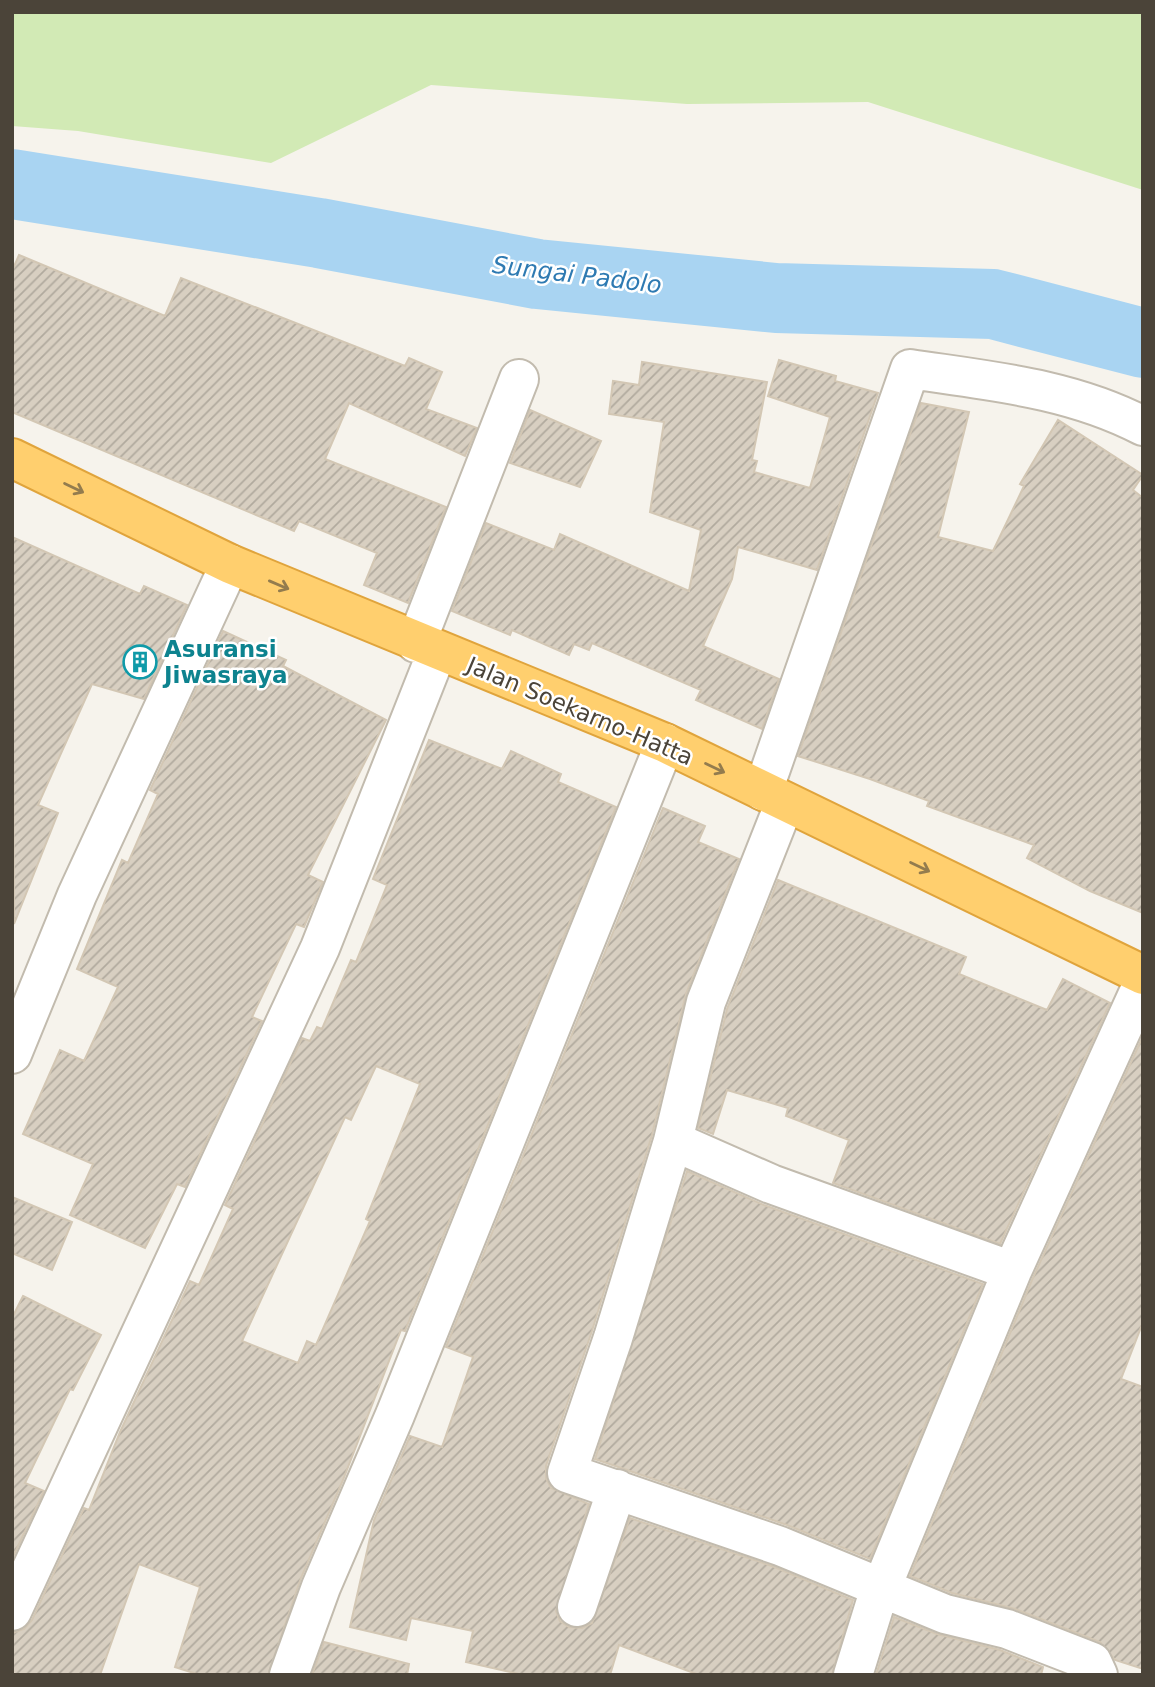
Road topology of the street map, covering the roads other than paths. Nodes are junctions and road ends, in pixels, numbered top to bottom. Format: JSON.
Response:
{"nodes":[{"id":1,"x":519,"y":379,"type":"dead end"},
{"id":2,"x":1143,"y":426,"type":"edge"},
{"id":3,"x":12,"y":458,"type":"edge"},
{"id":4,"x":230,"y":564,"type":"junction"},
{"id":5,"x":427,"y":647,"type":"junction"},
{"id":6,"x":664,"y":743,"type":"junction"},
{"id":7,"x":774,"y":797,"type":"junction"},
{"id":8,"x":1143,"y":975,"type":"edge"},
{"id":9,"x":1143,"y":983,"type":"edge"},
{"id":10,"x":12,"y":1054,"type":"edge"},
{"id":11,"x":673,"y":1141,"type":"junction"},
{"id":12,"x":1012,"y":1271,"type":"junction"},
{"id":13,"x":617,"y":1489,"type":"junction"},
{"id":14,"x":881,"y":1590,"type":"junction"},
{"id":15,"x":577,"y":1607,"type":"dead end"},
{"id":16,"x":12,"y":1611,"type":"edge"},
{"id":17,"x":289,"y":1675,"type":"edge"},
{"id":18,"x":853,"y":1675,"type":"edge"},
{"id":19,"x":1098,"y":1675,"type":"edge"}],
"edges":[{"from":1,"to":5,"type":"street"},
{"from":2,"to":7,"type":"street"},
{"from":3,"to":4,"type":"highway","name":"Jalan Soekarno-Hatta","one_way":true},
{"from":4,"to":5,"type":"highway","name":"Jalan Soekarno-Hatta","one_way":true},
{"from":4,"to":10,"type":"street"},
{"from":5,"to":6,"type":"highway","name":"Jalan Soekarno-Hatta"},
{"from":5,"to":16,"type":"street"},
{"from":6,"to":7,"type":"highway","name":"Jalan Soekarno-Hatta","one_way":true},
{"from":6,"to":17,"type":"street"},
{"from":7,"to":8,"type":"highway","name":"Jalan Soekarno-Hatta","one_way":true},
{"from":7,"to":11,"type":"street"},
{"from":9,"to":12,"type":"street"},
{"from":11,"to":12,"type":"street"},
{"from":11,"to":13,"type":"street"},
{"from":12,"to":14,"type":"street"},
{"from":13,"to":14,"type":"street"},
{"from":13,"to":15,"type":"street"},
{"from":14,"to":18,"type":"street"},
{"from":14,"to":19,"type":"street"}]}
